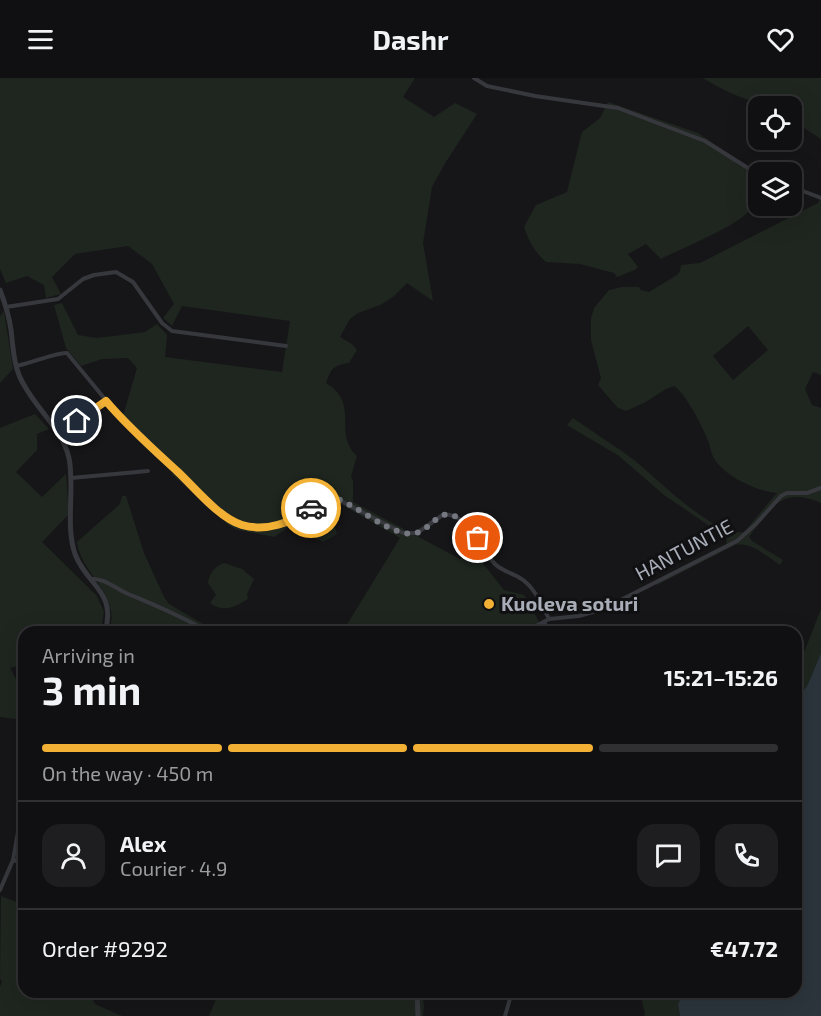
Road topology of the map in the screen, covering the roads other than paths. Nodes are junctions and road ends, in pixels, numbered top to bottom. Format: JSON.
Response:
{"nodes":[{"id":1,"x":474,"y":78,"type":"edge"},
{"id":2,"x":748,"y":168,"type":"edge"},
{"id":3,"x":802,"y":191,"type":"edge"},
{"id":4,"x":821,"y":198,"type":"edge"},
{"id":5,"x":0,"y":290,"type":"edge"},
{"id":6,"x":6,"y":307,"type":"junction"},
{"id":7,"x":286,"y":346,"type":"dead end"},
{"id":8,"x":16,"y":366,"type":"junction"},
{"id":9,"x":106,"y":401,"type":"junction"},
{"id":10,"x":58,"y":434,"type":"junction"},
{"id":11,"x":148,"y":471,"type":"dead end"},
{"id":12,"x":70,"y":478,"type":"junction"},
{"id":13,"x":821,"y":488,"type":"edge"},
{"id":14,"x":92,"y":579,"type":"junction"},
{"id":15,"x":547,"y":621,"type":"junction"},
{"id":16,"x":106,"y":626,"type":"edge"},
{"id":17,"x":198,"y":626,"type":"edge"},
{"id":18,"x":537,"y":626,"type":"edge"},
{"id":19,"x":548,"y":626,"type":"edge"},
{"id":20,"x":18,"y":832,"type":"edge"},
{"id":21,"x":13,"y":860,"type":"junction"},
{"id":22,"x":18,"y":861,"type":"edge"},
{"id":23,"x":0,"y":890,"type":"edge"},
{"id":24,"x":417,"y":998,"type":"edge"},
{"id":25,"x":510,"y":998,"type":"edge"},
{"id":26,"x":418,"y":1016,"type":"edge"},
{"id":27,"x":505,"y":1016,"type":"edge"}],
"edges":[{"from":1,"to":2,"type":"street"},
{"from":3,"to":4,"type":"street"},
{"from":5,"to":6,"type":"street"},
{"from":6,"to":7,"type":"street"},
{"from":6,"to":8,"type":"street"},
{"from":8,"to":9,"type":"street"},
{"from":8,"to":10,"type":"street"},
{"from":9,"to":10,"type":"street"},
{"from":9,"to":15,"type":"street"},
{"from":10,"to":12,"type":"street"},
{"from":11,"to":12,"type":"street"},
{"from":12,"to":14,"type":"street"},
{"from":13,"to":15,"type":"street","name":"HANTUNTIE"},
{"from":14,"to":16,"type":"street"},
{"from":14,"to":17,"type":"street"},
{"from":15,"to":18,"type":"street"},
{"from":15,"to":19,"type":"street"},
{"from":20,"to":21,"type":"street"},
{"from":21,"to":22,"type":"street"},
{"from":21,"to":23,"type":"street"},
{"from":24,"to":26,"type":"street"},
{"from":25,"to":27,"type":"street"}]}
